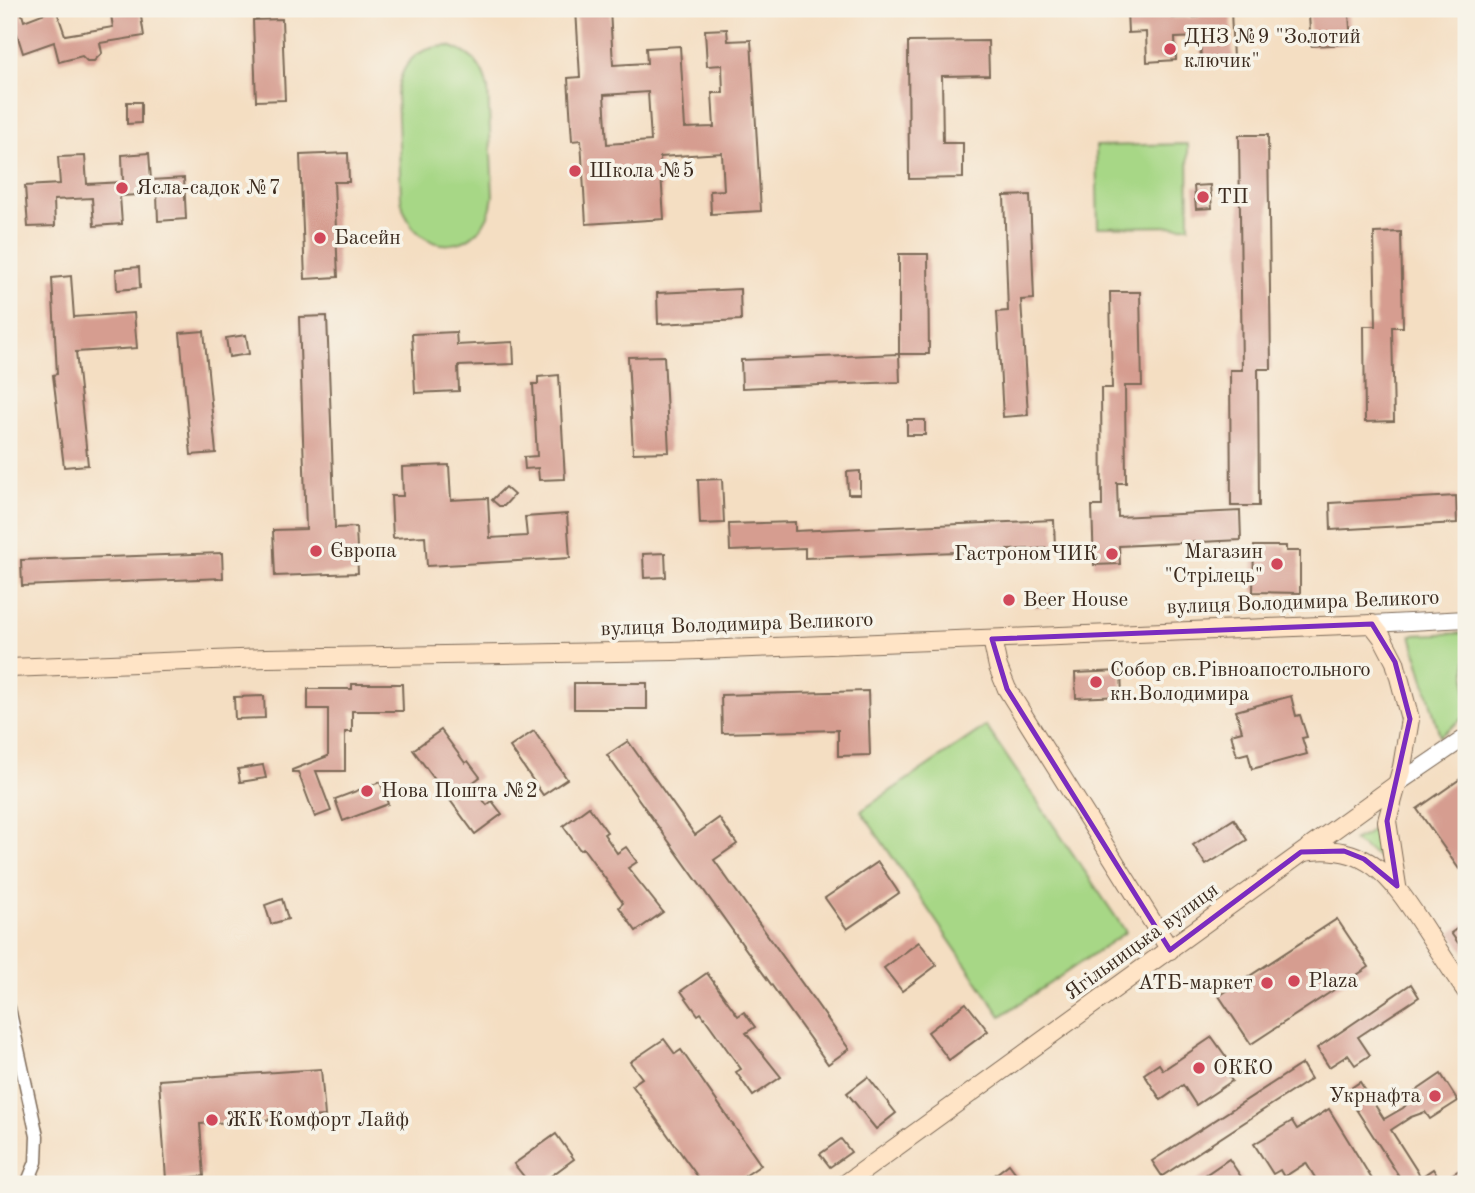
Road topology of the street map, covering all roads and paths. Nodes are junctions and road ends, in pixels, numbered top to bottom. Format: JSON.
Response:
{"nodes":[{"id":1,"x":1466,"y":620,"type":"edge"},
{"id":2,"x":1372,"y":624,"type":"junction"},
{"id":3,"x":992,"y":639,"type":"junction"},
{"id":4,"x":9,"y":668,"type":"edge"},
{"id":5,"x":1466,"y":737,"type":"edge"},
{"id":6,"x":1397,"y":784,"type":"junction"},
{"id":7,"x":1301,"y":852,"type":"junction"},
{"id":8,"x":1397,"y":886,"type":"junction"},
{"id":9,"x":1170,"y":950,"type":"junction"},
{"id":10,"x":1466,"y":991,"type":"edge"},
{"id":11,"x":9,"y":1008,"type":"edge"},
{"id":12,"x":27,"y":1184,"type":"edge"},
{"id":13,"x":845,"y":1184,"type":"edge"}],
"edges":[{"from":1,"to":2,"type":"street","name":"вулиця Володимира Великого"},
{"from":2,"to":3,"type":"main road","name":"вулиця Володимира Великого"},
{"from":2,"to":6,"type":"main road"},
{"from":3,"to":4,"type":"main road","name":"вулиця Володимира Великого"},
{"from":3,"to":9,"type":"main road"},
{"from":5,"to":6,"type":"street","name":"Ягільницька вулиця"},
{"from":6,"to":7,"type":"main road","name":"Ягільницька вулиця"},
{"from":6,"to":8,"type":"main road"},
{"from":7,"to":8,"type":"main road"},
{"from":7,"to":9,"type":"main road","name":"Ягільницька вулиця"},
{"from":8,"to":10,"type":"main road"},
{"from":9,"to":13,"type":"main road","name":"Ягільницька вулиця"},
{"from":11,"to":12,"type":"street"}]}
